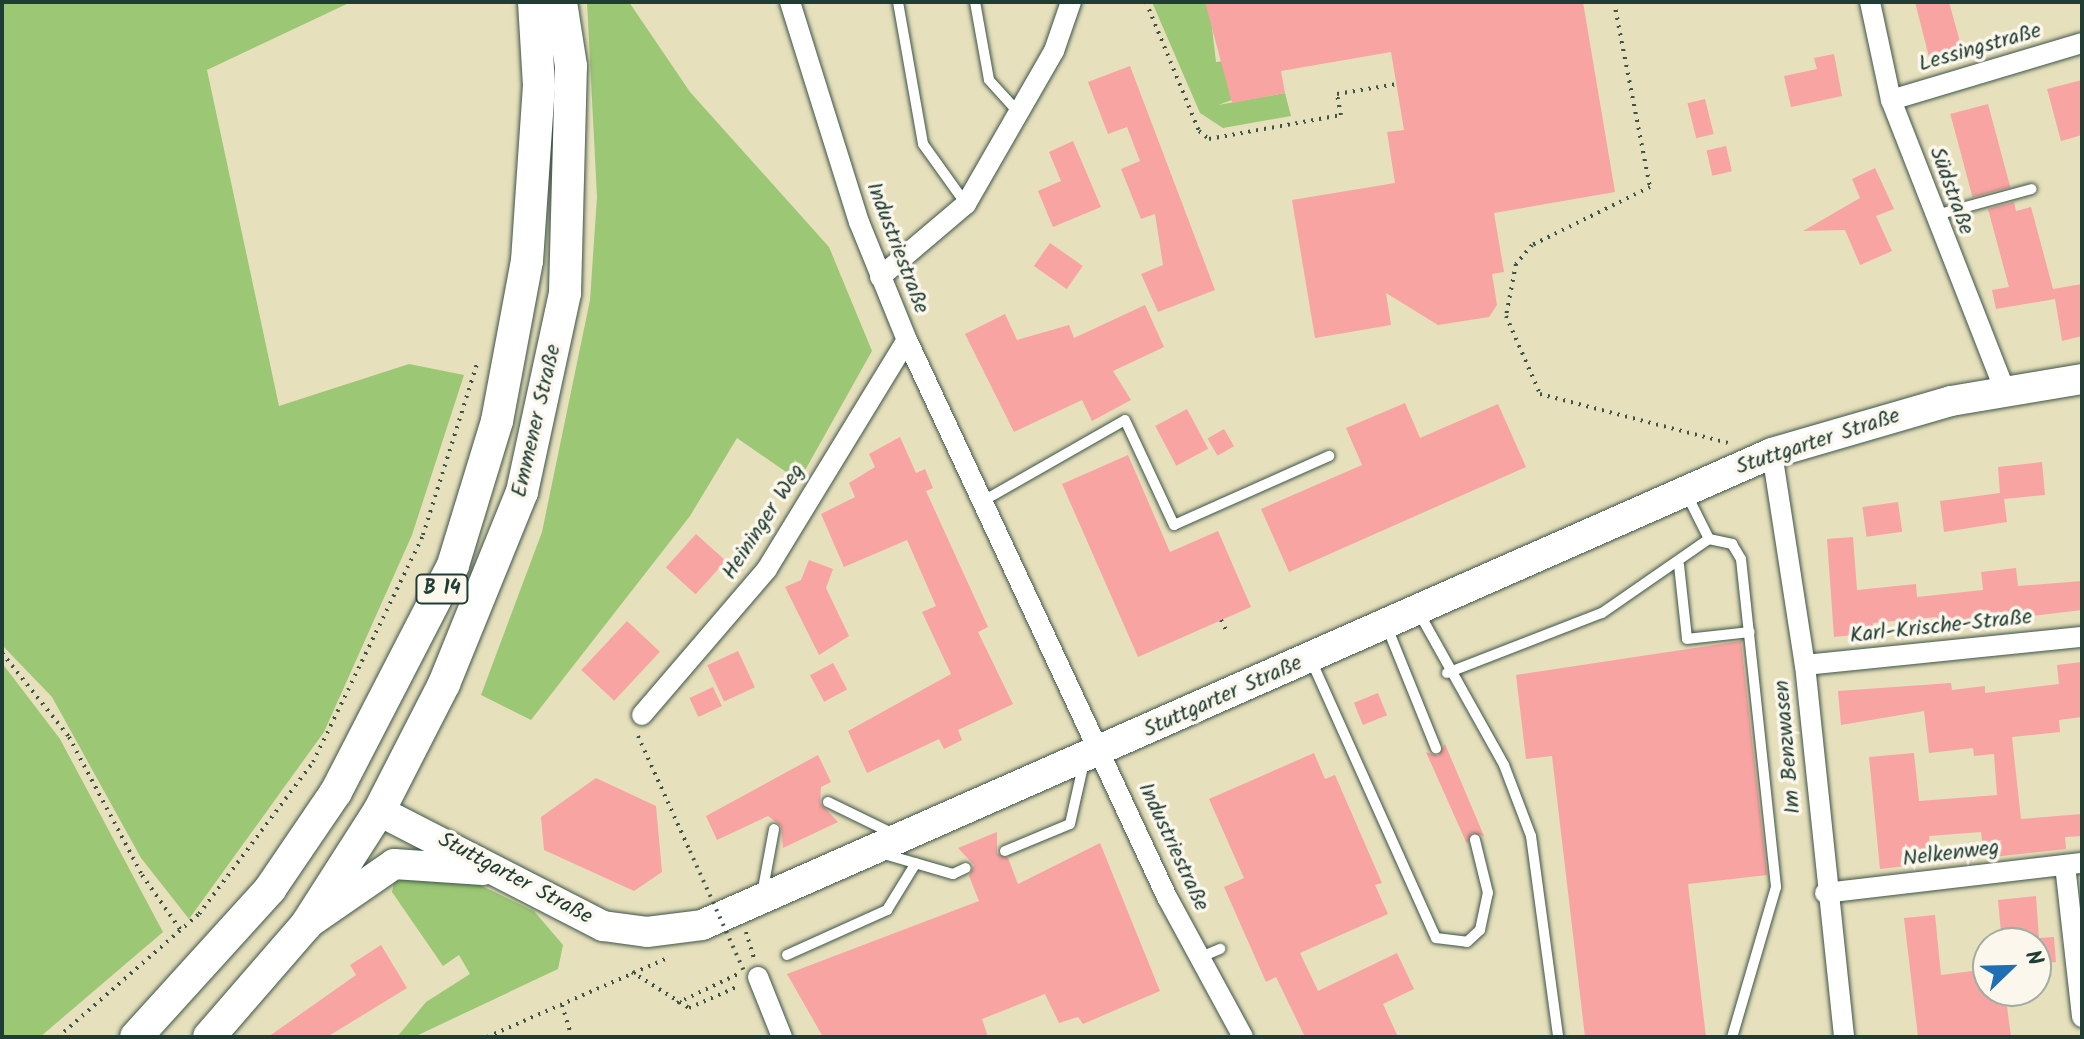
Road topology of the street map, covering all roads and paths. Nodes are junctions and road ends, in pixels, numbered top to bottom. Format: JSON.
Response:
{"nodes":[{"id":1,"x":534,"y":2,"type":"edge"},
{"id":2,"x":561,"y":2,"type":"edge"},
{"id":3,"x":790,"y":2,"type":"edge"},
{"id":4,"x":898,"y":2,"type":"edge"},
{"id":5,"x":975,"y":2,"type":"edge"},
{"id":6,"x":1071,"y":2,"type":"edge"},
{"id":7,"x":1146,"y":2,"type":"edge"},
{"id":8,"x":1614,"y":2,"type":"edge"},
{"id":9,"x":1870,"y":2,"type":"edge"},
{"id":10,"x":2082,"y":43,"type":"edge"},
{"id":11,"x":1397,"y":84,"type":"dead end"},
{"id":12,"x":1891,"y":100,"type":"junction"},
{"id":13,"x":1020,"y":114,"type":"junction"},
{"id":14,"x":2032,"y":189,"type":"dead end"},
{"id":15,"x":966,"y":204,"type":"junction"},
{"id":16,"x":1936,"y":215,"type":"junction"},
{"id":17,"x":880,"y":277,"type":"junction"},
{"id":18,"x":907,"y":340,"type":"junction"},
{"id":19,"x":480,"y":352,"type":"dead end"},
{"id":20,"x":2082,"y":379,"type":"edge"},
{"id":21,"x":2005,"y":391,"type":"junction"},
{"id":22,"x":1772,"y":453,"type":"junction"},
{"id":23,"x":1329,"y":456,"type":"dead end"},
{"id":24,"x":1742,"y":466,"type":"junction"},
{"id":25,"x":1685,"y":491,"type":"junction"},
{"id":26,"x":983,"y":501,"type":"junction"},
{"id":27,"x":1709,"y":539,"type":"junction"},
{"id":28,"x":1679,"y":565,"type":"junction"},
{"id":29,"x":1418,"y":609,"type":"junction"},
{"id":30,"x":1221,"y":620,"type":"dead end"},
{"id":31,"x":1386,"y":625,"type":"junction"},
{"id":32,"x":1226,"y":630,"type":"dead end"},
{"id":33,"x":1750,"y":632,"type":"junction"},
{"id":34,"x":2082,"y":637,"type":"edge"},
{"id":35,"x":2,"y":653,"type":"edge"},
{"id":36,"x":1311,"y":658,"type":"junction"},
{"id":37,"x":1805,"y":665,"type":"junction"},
{"id":38,"x":1447,"y":673,"type":"junction"},
{"id":39,"x":642,"y":715,"type":"dead end"},
{"id":40,"x":1436,"y":748,"type":"dead end"},
{"id":41,"x":644,"y":751,"type":"dead end"},
{"id":42,"x":1093,"y":755,"type":"junction"},
{"id":43,"x":336,"y":792,"type":"junction"},
{"id":44,"x":828,"y":802,"type":"dead end"},
{"id":45,"x":379,"y":811,"type":"junction"},
{"id":46,"x":774,"y":829,"type":"dead end"},
{"id":47,"x":1475,"y":840,"type":"dead end"},
{"id":48,"x":910,"y":851,"type":"junction"},
{"id":49,"x":1005,"y":851,"type":"dead end"},
{"id":50,"x":425,"y":861,"type":"junction"},
{"id":51,"x":2073,"y":864,"type":"edge"},
{"id":52,"x":966,"y":868,"type":"dead end"},
{"id":53,"x":497,"y":872,"type":"junction"},
{"id":54,"x":1825,"y":893,"type":"junction"},
{"id":55,"x":752,"y":915,"type":"junction"},
{"id":56,"x":306,"y":925,"type":"junction"},
{"id":57,"x":182,"y":932,"type":"junction"},
{"id":58,"x":787,"y":955,"type":"dead end"},
{"id":59,"x":751,"y":974,"type":"junction"},
{"id":60,"x":676,"y":1003,"type":"junction"},
{"id":61,"x":561,"y":1004,"type":"junction"},
{"id":62,"x":2082,"y":1017,"type":"edge"},
{"id":63,"x":58,"y":1037,"type":"edge"},
{"id":64,"x":136,"y":1037,"type":"edge"},
{"id":65,"x":209,"y":1037,"type":"edge"},
{"id":66,"x":487,"y":1037,"type":"edge"},
{"id":67,"x":572,"y":1037,"type":"edge"},
{"id":68,"x":782,"y":1037,"type":"edge"},
{"id":69,"x":1243,"y":1037,"type":"edge"},
{"id":70,"x":1558,"y":1037,"type":"edge"},
{"id":71,"x":1732,"y":1037,"type":"edge"},
{"id":72,"x":1844,"y":1037,"type":"edge"}],
"edges":[{"from":1,"to":43,"type":"main road","name":"Emmener Straße","number":"B 14"},
{"from":2,"to":45,"type":"main road","name":"Emmener Straße","number":"B 14"},
{"from":3,"to":17,"type":"street","name":"Industriestraße"},
{"from":4,"to":15,"type":"lane"},
{"from":5,"to":13,"type":"lane"},
{"from":6,"to":13,"type":"street"},
{"from":7,"to":11,"type":"path"},
{"from":8,"to":24,"type":"path"},
{"from":9,"to":12,"type":"street","name":"Südstraße"},
{"from":10,"to":12,"type":"street","name":"Lessingstraße"},
{"from":12,"to":16,"type":"street","name":"Südstraße"},
{"from":13,"to":15,"type":"street"},
{"from":14,"to":16,"type":"lane"},
{"from":15,"to":17,"type":"street"},
{"from":16,"to":21,"type":"street","name":"Südstraße"},
{"from":17,"to":18,"type":"street","name":"Industriestraße"},
{"from":18,"to":26,"type":"street","name":"Industriestraße"},
{"from":18,"to":39,"type":"street","name":"Heininger Weg"},
{"from":19,"to":57,"type":"path"},
{"from":20,"to":21,"type":"street","name":"Stuttgarter Straße"},
{"from":21,"to":22,"type":"street","name":"Stuttgarter Straße"},
{"from":22,"to":24,"type":"street","name":"Stuttgarter Straße"},
{"from":22,"to":37,"type":"street","name":"Im Benzwasen"},
{"from":23,"to":26,"type":"lane"},
{"from":24,"to":25,"type":"street","name":"Stuttgarter Straße"},
{"from":25,"to":27,"type":"lane"},
{"from":25,"to":29,"type":"street","name":"Stuttgarter Straße"},
{"from":26,"to":42,"type":"street","name":"Industriestraße"},
{"from":27,"to":28,"type":"lane"},
{"from":27,"to":33,"type":"lane"},
{"from":28,"to":33,"type":"lane"},
{"from":28,"to":38,"type":"lane"},
{"from":29,"to":31,"type":"street","name":"Stuttgarter Straße"},
{"from":29,"to":38,"type":"lane"},
{"from":30,"to":32,"type":"path"},
{"from":31,"to":36,"type":"street","name":"Stuttgarter Straße"},
{"from":31,"to":40,"type":"lane"},
{"from":33,"to":71,"type":"lane"},
{"from":34,"to":37,"type":"street","name":"Karl-Krische-Straße"},
{"from":35,"to":57,"type":"path"},
{"from":36,"to":42,"type":"street","name":"Stuttgarter Straße"},
{"from":36,"to":47,"type":"lane"},
{"from":37,"to":54,"type":"street","name":"Im Benzwasen"},
{"from":38,"to":70,"type":"lane"},
{"from":41,"to":59,"type":"path","bridge":true},
{"from":42,"to":48,"type":"street","name":"Stuttgarter Straße"},
{"from":42,"to":49,"type":"lane"},
{"from":42,"to":69,"type":"street","name":"Industriestraße"},
{"from":43,"to":45,"type":"main road"},
{"from":43,"to":64,"type":"main road","number":"B 14"},
{"from":44,"to":48,"type":"lane"},
{"from":45,"to":50,"type":"street"},
{"from":45,"to":53,"type":"street","name":"Stuttgarter Straße"},
{"from":45,"to":56,"type":"main road","number":"B 14"},
{"from":46,"to":55,"type":"lane"},
{"from":48,"to":52,"type":"lane"},
{"from":48,"to":55,"type":"street","name":"Stuttgarter Straße"},
{"from":48,"to":58,"type":"lane"},
{"from":50,"to":53,"type":"street"},
{"from":50,"to":56,"type":"street"},
{"from":51,"to":54,"type":"street","name":"Nelkenweg"},
{"from":51,"to":62,"type":"street"},
{"from":53,"to":55,"type":"street","name":"Stuttgarter Straße"},
{"from":54,"to":72,"type":"street","name":"Im Benzwasen"},
{"from":55,"to":59,"type":"path"},
{"from":56,"to":65,"type":"main road","number":"B 14"},
{"from":57,"to":63,"type":"path"},
{"from":59,"to":60,"type":"path"},
{"from":59,"to":60,"type":"path"},
{"from":59,"to":68,"type":"street"},
{"from":60,"to":61,"type":"path"},
{"from":61,"to":66,"type":"path"},
{"from":61,"to":67,"type":"path"}]}
